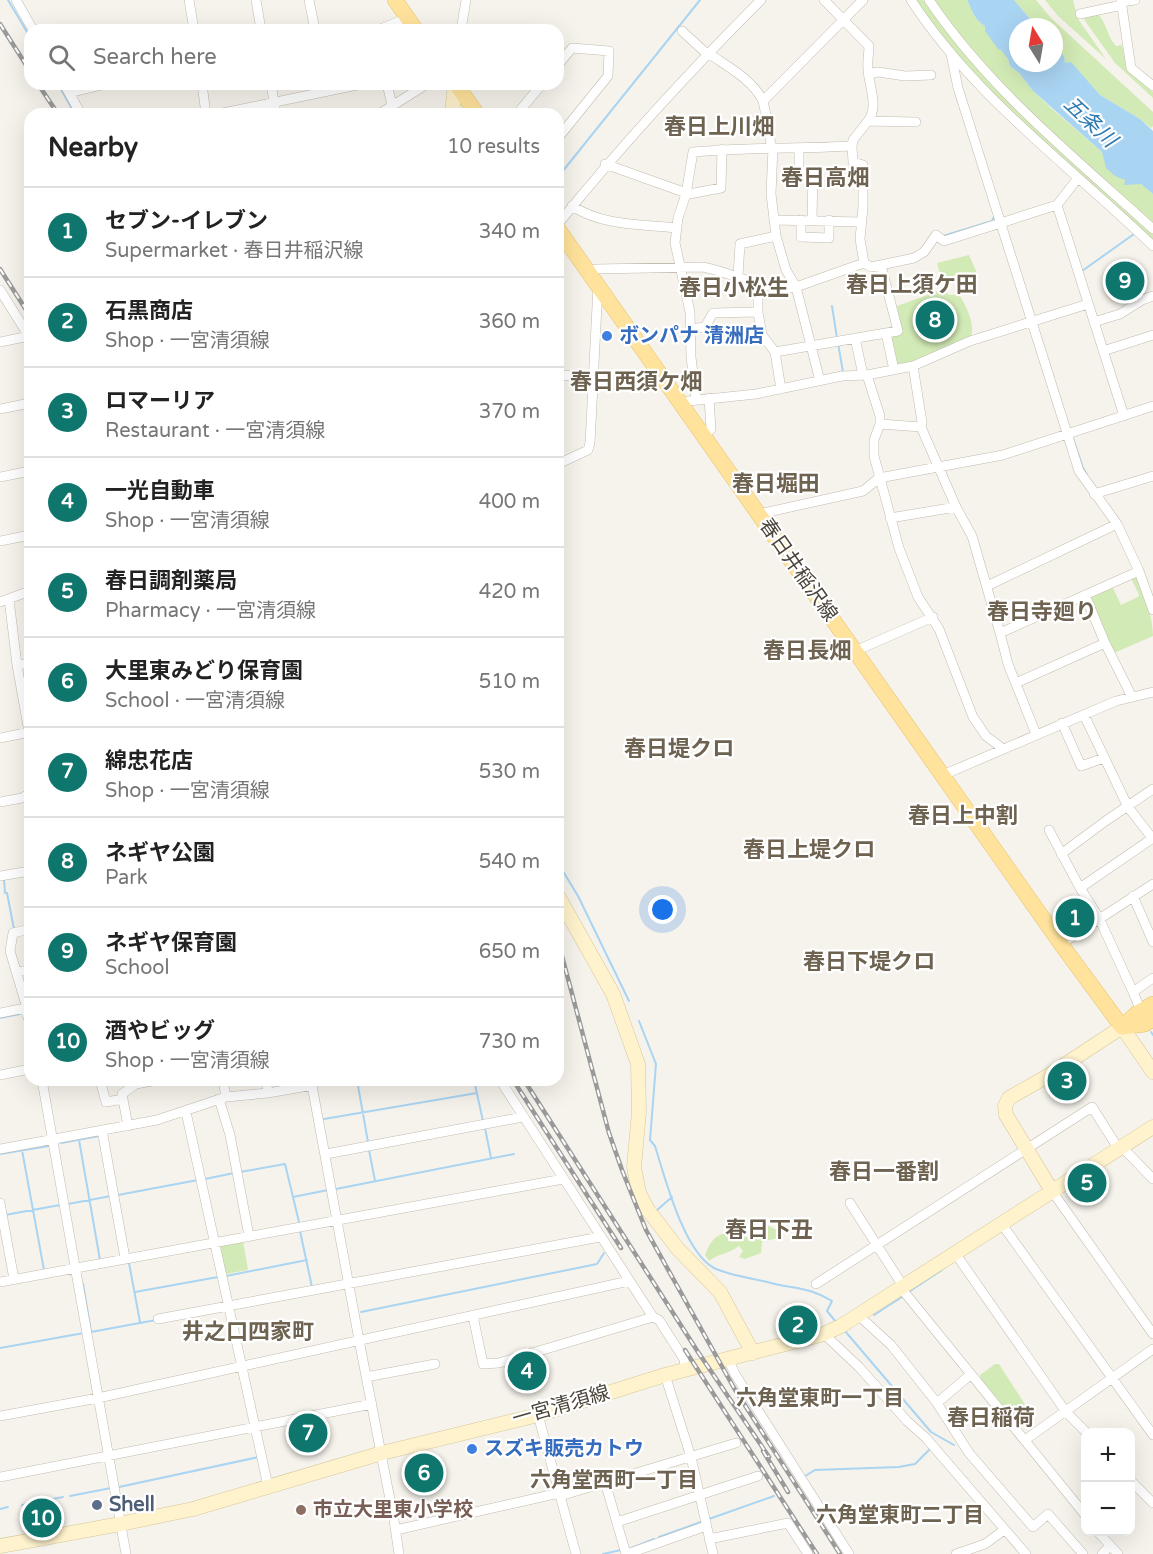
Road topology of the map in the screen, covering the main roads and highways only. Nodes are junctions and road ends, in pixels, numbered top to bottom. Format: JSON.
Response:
{"nodes":[{"id":1,"x":395,"y":0,"type":"edge"},
{"id":2,"x":412,"y":24,"type":"edge"},
{"id":3,"x":454,"y":90,"type":"edge"},
{"id":4,"x":459,"y":90,"type":"edge"},
{"id":5,"x":453,"y":108,"type":"edge"},
{"id":6,"x":473,"y":108,"type":"edge"},
{"id":7,"x":564,"y":237,"type":"edge"},
{"id":8,"x":564,"y":906,"type":"edge"},
{"id":9,"x":1149,"y":1012,"type":"edge"},
{"id":10,"x":1122,"y":1027,"type":"junction"},
{"id":11,"x":1153,"y":1072,"type":"edge"},
{"id":12,"x":1153,"y":1127,"type":"edge"},
{"id":13,"x":1052,"y":1191,"type":"junction"},
{"id":14,"x":753,"y":1353,"type":"junction"},
{"id":15,"x":0,"y":1546,"type":"edge"}],
"edges":[{"from":1,"to":2,"type":"main road"},
{"from":3,"to":5,"type":"main road"},
{"from":4,"to":6,"type":"main road"},
{"from":7,"to":10,"type":"main road","name":"春日井稲沢線"},
{"from":8,"to":14,"type":"main road"},
{"from":9,"to":10,"type":"main road"},
{"from":10,"to":11,"type":"main road"},
{"from":10,"to":13,"type":"main road"},
{"from":12,"to":13,"type":"main road","name":"一宮清須線"},
{"from":13,"to":14,"type":"main road","name":"一宮清須線"},
{"from":14,"to":15,"type":"main road","name":"一宮清須線"}]}
